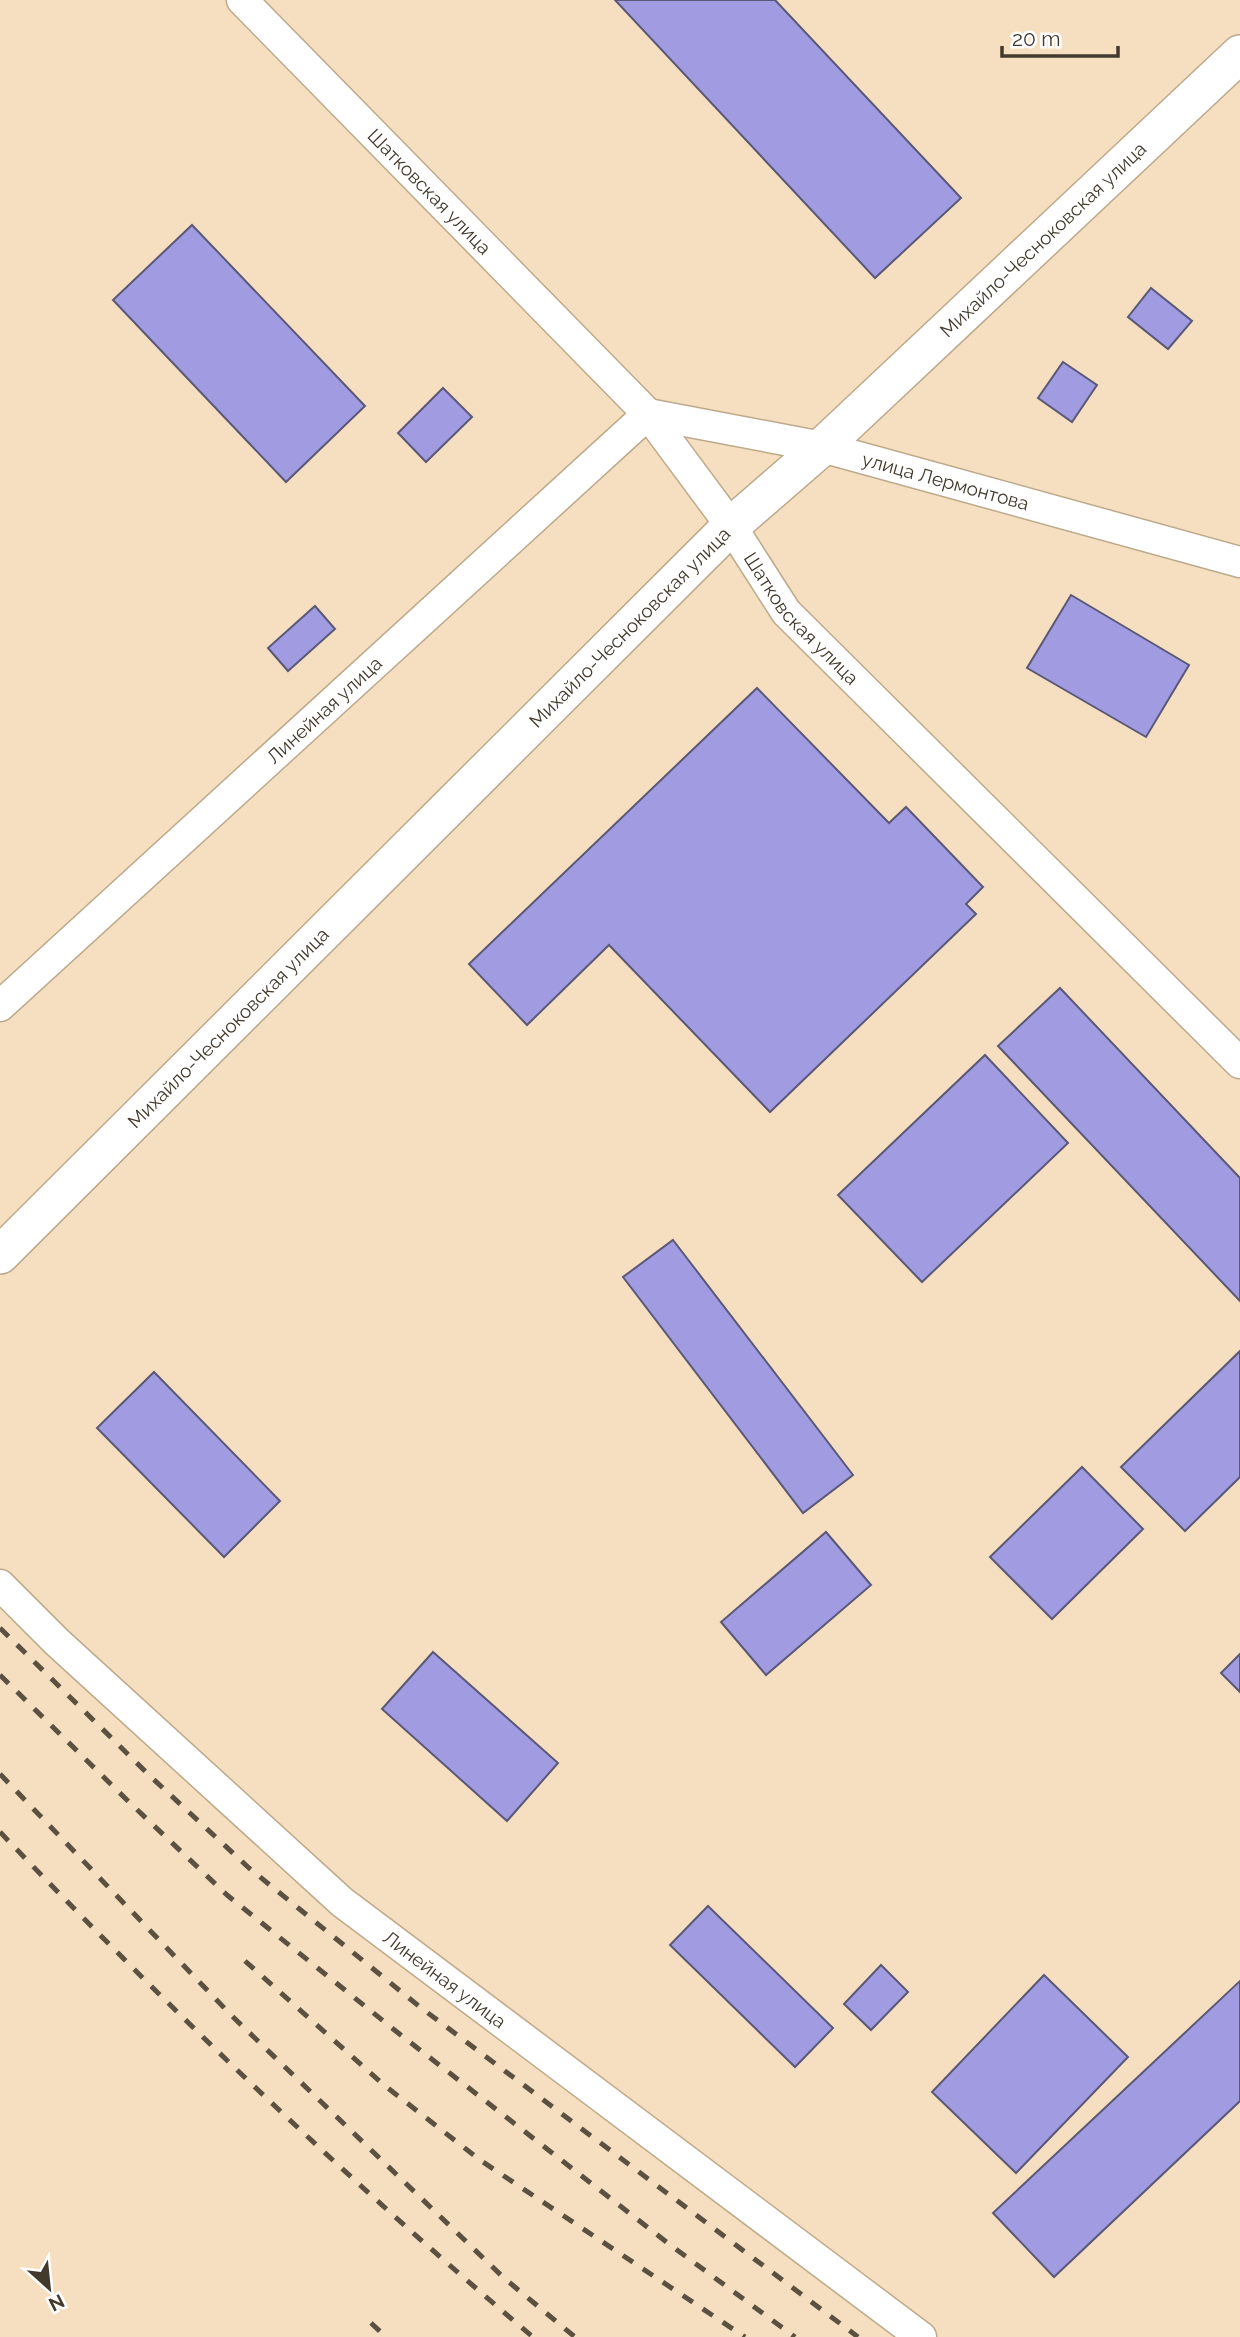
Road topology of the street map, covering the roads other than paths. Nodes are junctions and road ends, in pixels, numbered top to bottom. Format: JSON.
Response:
{"nodes":[{"id":1,"x":242,"y":0,"type":"edge"},
{"id":2,"x":1240,"y":54,"type":"edge"},
{"id":3,"x":648,"y":414,"type":"junction"},
{"id":4,"x":822,"y":447,"type":"junction"},
{"id":5,"x":731,"y":526,"type":"junction"},
{"id":6,"x":1240,"y":562,"type":"edge"},
{"id":7,"x":0,"y":1006,"type":"edge"},
{"id":8,"x":1240,"y":1063,"type":"edge"},
{"id":9,"x":0,"y":1255,"type":"edge"},
{"id":10,"x":0,"y":1585,"type":"edge"},
{"id":11,"x":921,"y":2337,"type":"edge"}],
"edges":[{"from":1,"to":3,"type":"street","name":"Шатковская улица"},
{"from":2,"to":4,"type":"street","name":"Михайло-Чесноковская улица"},
{"from":3,"to":4,"type":"street","name":"улица Лермонтова"},
{"from":3,"to":5,"type":"street","name":"Шатковская улица"},
{"from":3,"to":7,"type":"street","name":"Линейная улица"},
{"from":4,"to":5,"type":"street","name":"Михайло-Чесноковская улица"},
{"from":4,"to":6,"type":"street","name":"улица Лермонтова"},
{"from":5,"to":8,"type":"street","name":"Шатковская улица"},
{"from":5,"to":9,"type":"street","name":"Михайло-Чесноковская улица"},
{"from":10,"to":11,"type":"street","name":"Линейная улица"}]}
